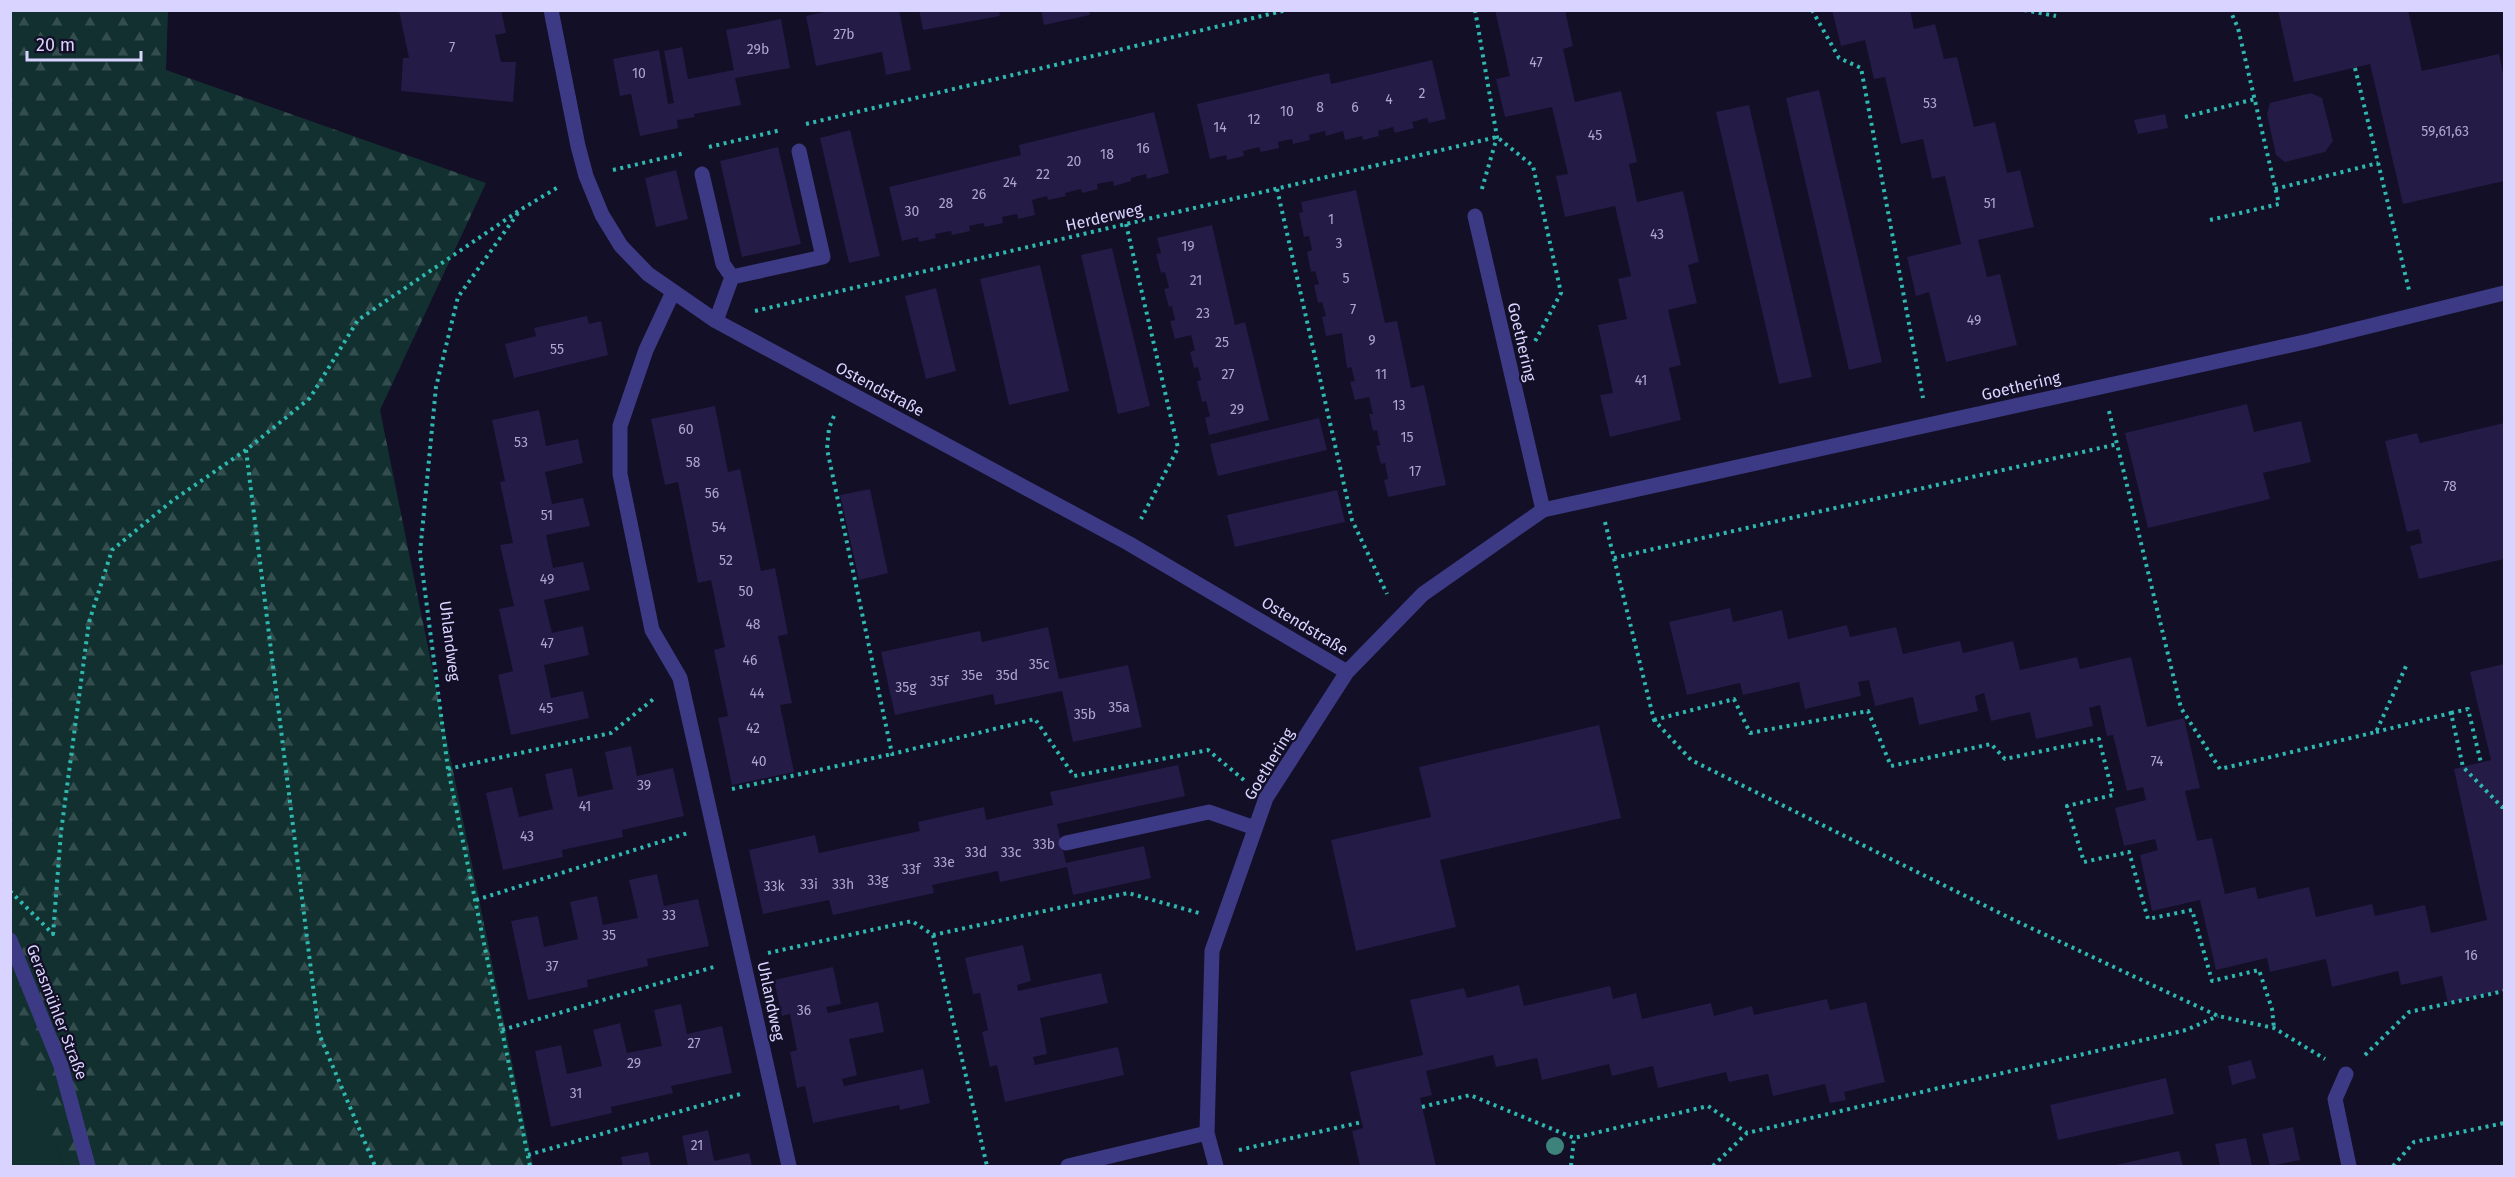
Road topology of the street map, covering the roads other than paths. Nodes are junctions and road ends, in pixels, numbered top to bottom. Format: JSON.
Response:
{"nodes":[{"id":1,"x":551,"y":10,"type":"edge"},
{"id":2,"x":799,"y":151,"type":"dead end"},
{"id":3,"x":702,"y":174,"type":"dead end"},
{"id":4,"x":1475,"y":216,"type":"road end"},
{"id":5,"x":732,"y":277,"type":"junction"},
{"id":6,"x":673,"y":292,"type":"junction"},
{"id":7,"x":2505,"y":293,"type":"edge"},
{"id":8,"x":716,"y":321,"type":"junction"},
{"id":9,"x":1544,"y":510,"type":"junction"},
{"id":10,"x":1347,"y":672,"type":"junction"},
{"id":11,"x":1255,"y":828,"type":"junction"},
{"id":12,"x":1066,"y":843,"type":"dead end"},
{"id":13,"x":10,"y":940,"type":"edge"},
{"id":14,"x":2346,"y":1074,"type":"road end"},
{"id":15,"x":1207,"y":1132,"type":"junction"},
{"id":16,"x":1214,"y":1161,"type":"edge"},
{"id":17,"x":88,"y":1167,"type":"edge"},
{"id":18,"x":789,"y":1167,"type":"edge"},
{"id":19,"x":1068,"y":1167,"type":"edge"},
{"id":20,"x":2349,"y":1167,"type":"edge"}],
"edges":[{"from":1,"to":6,"type":"street","name":"Ostendstraße"},
{"from":2,"to":5,"type":"street"},
{"from":3,"to":5,"type":"street"},
{"from":4,"to":9,"type":"street","name":"Goethering"},
{"from":5,"to":8,"type":"street"},
{"from":6,"to":8,"type":"street","name":"Ostendstraße"},
{"from":6,"to":18,"type":"street","name":"Uhlandweg"},
{"from":7,"to":9,"type":"street","name":"Goethering"},
{"from":8,"to":10,"type":"street","name":"Ostendstraße"},
{"from":9,"to":10,"type":"street","name":"Goethering"},
{"from":10,"to":11,"type":"street","name":"Goethering"},
{"from":11,"to":12,"type":"street"},
{"from":11,"to":15,"type":"street","name":"Goethering"},
{"from":13,"to":17,"type":"street","name":"Gerasmühler Straße"},
{"from":14,"to":20,"type":"street"},
{"from":15,"to":16,"type":"street","name":"Goethering"},
{"from":15,"to":19,"type":"street"}]}
